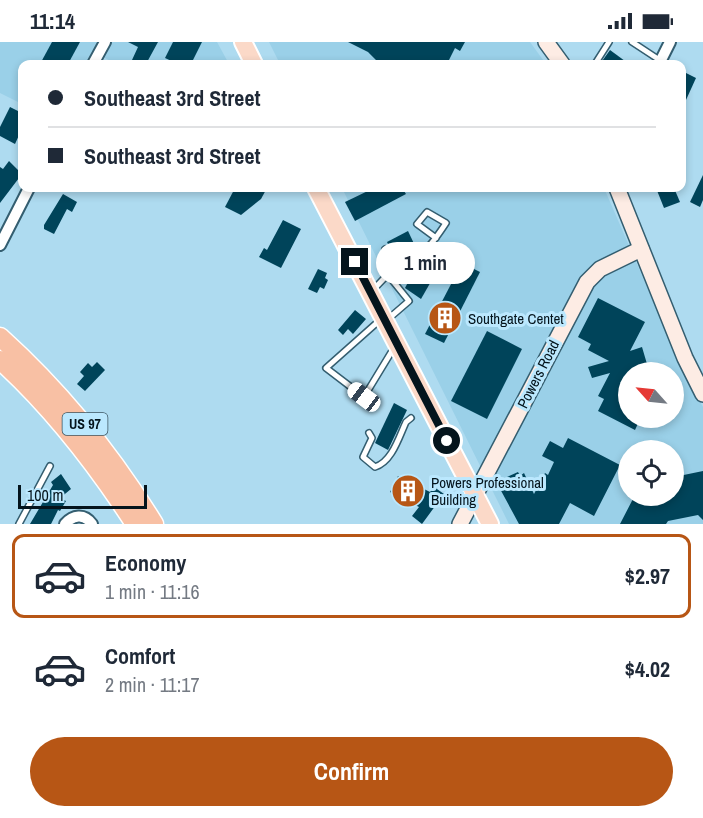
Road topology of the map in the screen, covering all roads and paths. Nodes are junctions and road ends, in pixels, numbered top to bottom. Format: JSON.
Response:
{"nodes":[{"id":1,"x":105,"y":42,"type":"edge"},
{"id":2,"x":243,"y":42,"type":"edge"},
{"id":3,"x":546,"y":42,"type":"edge"},
{"id":4,"x":609,"y":42,"type":"edge"},
{"id":5,"x":632,"y":42,"type":"edge"},
{"id":6,"x":670,"y":42,"type":"edge"},
{"id":7,"x":95,"y":60,"type":"edge"},
{"id":8,"x":252,"y":60,"type":"edge"},
{"id":9,"x":559,"y":60,"type":"edge"},
{"id":10,"x":598,"y":60,"type":"edge"},
{"id":11,"x":656,"y":60,"type":"edge"},
{"id":12,"x":661,"y":60,"type":"edge"},
{"id":13,"x":27,"y":192,"type":"edge"},
{"id":14,"x":318,"y":192,"type":"edge"},
{"id":15,"x":619,"y":192,"type":"edge"},
{"id":16,"x":436,"y":238,"type":"junction"},
{"id":17,"x":0,"y":245,"type":"edge"},
{"id":18,"x":385,"y":249,"type":"dead end"},
{"id":19,"x":641,"y":249,"type":"junction"},
{"id":20,"x":394,"y":268,"type":"junction"},
{"id":21,"x":388,"y":275,"type":"junction"},
{"id":22,"x":371,"y":293,"type":"junction"},
{"id":23,"x":385,"y":319,"type":"junction"},
{"id":24,"x":0,"y":337,"type":"edge"},
{"id":25,"x":397,"y":343,"type":"junction"},
{"id":26,"x":0,"y":360,"type":"edge"},
{"id":27,"x":703,"y":394,"type":"edge"},
{"id":28,"x":411,"y":418,"type":"dead end"},
{"id":29,"x":369,"y":433,"type":"dead end"},
{"id":30,"x":50,"y":466,"type":"dead end"},
{"id":31,"x":474,"y":495,"type":"junction"},
{"id":32,"x":20,"y":524,"type":"edge"},
{"id":33,"x":65,"y":524,"type":"edge"},
{"id":34,"x":92,"y":524,"type":"edge"},
{"id":35,"x":135,"y":524,"type":"edge"},
{"id":36,"x":154,"y":524,"type":"edge"},
{"id":37,"x":459,"y":524,"type":"edge"},
{"id":38,"x":490,"y":524,"type":"edge"}],
"edges":[{"from":1,"to":7,"type":"street"},
{"from":2,"to":8,"type":"main road"},
{"from":3,"to":9,"type":"street"},
{"from":4,"to":10,"type":"lane"},
{"from":5,"to":11,"type":"lane"},
{"from":6,"to":12,"type":"street"},
{"from":13,"to":17,"type":"street"},
{"from":14,"to":22,"type":"main road"},
{"from":15,"to":19,"type":"street"},
{"from":16,"to":16,"type":"lane"},
{"from":16,"to":20,"type":"lane"},
{"from":18,"to":20,"type":"lane"},
{"from":19,"to":27,"type":"street"},
{"from":19,"to":31,"type":"street","name":"Powers Road"},
{"from":20,"to":21,"type":"lane"},
{"from":21,"to":22,"type":"lane"},
{"from":21,"to":23,"type":"lane"},
{"from":22,"to":23,"type":"main road"},
{"from":23,"to":25,"type":"main road"},
{"from":23,"to":25,"type":"lane"},
{"from":24,"to":36,"type":"highway","number":"US 97"},
{"from":25,"to":31,"type":"main road"},
{"from":26,"to":35,"type":"highway","number":"US 97"},
{"from":28,"to":29,"type":"lane"},
{"from":30,"to":32,"type":"lane"},
{"from":31,"to":37,"type":"street","name":"Powers Road"},
{"from":31,"to":38,"type":"main road"},
{"from":33,"to":34,"type":"street"}]}
